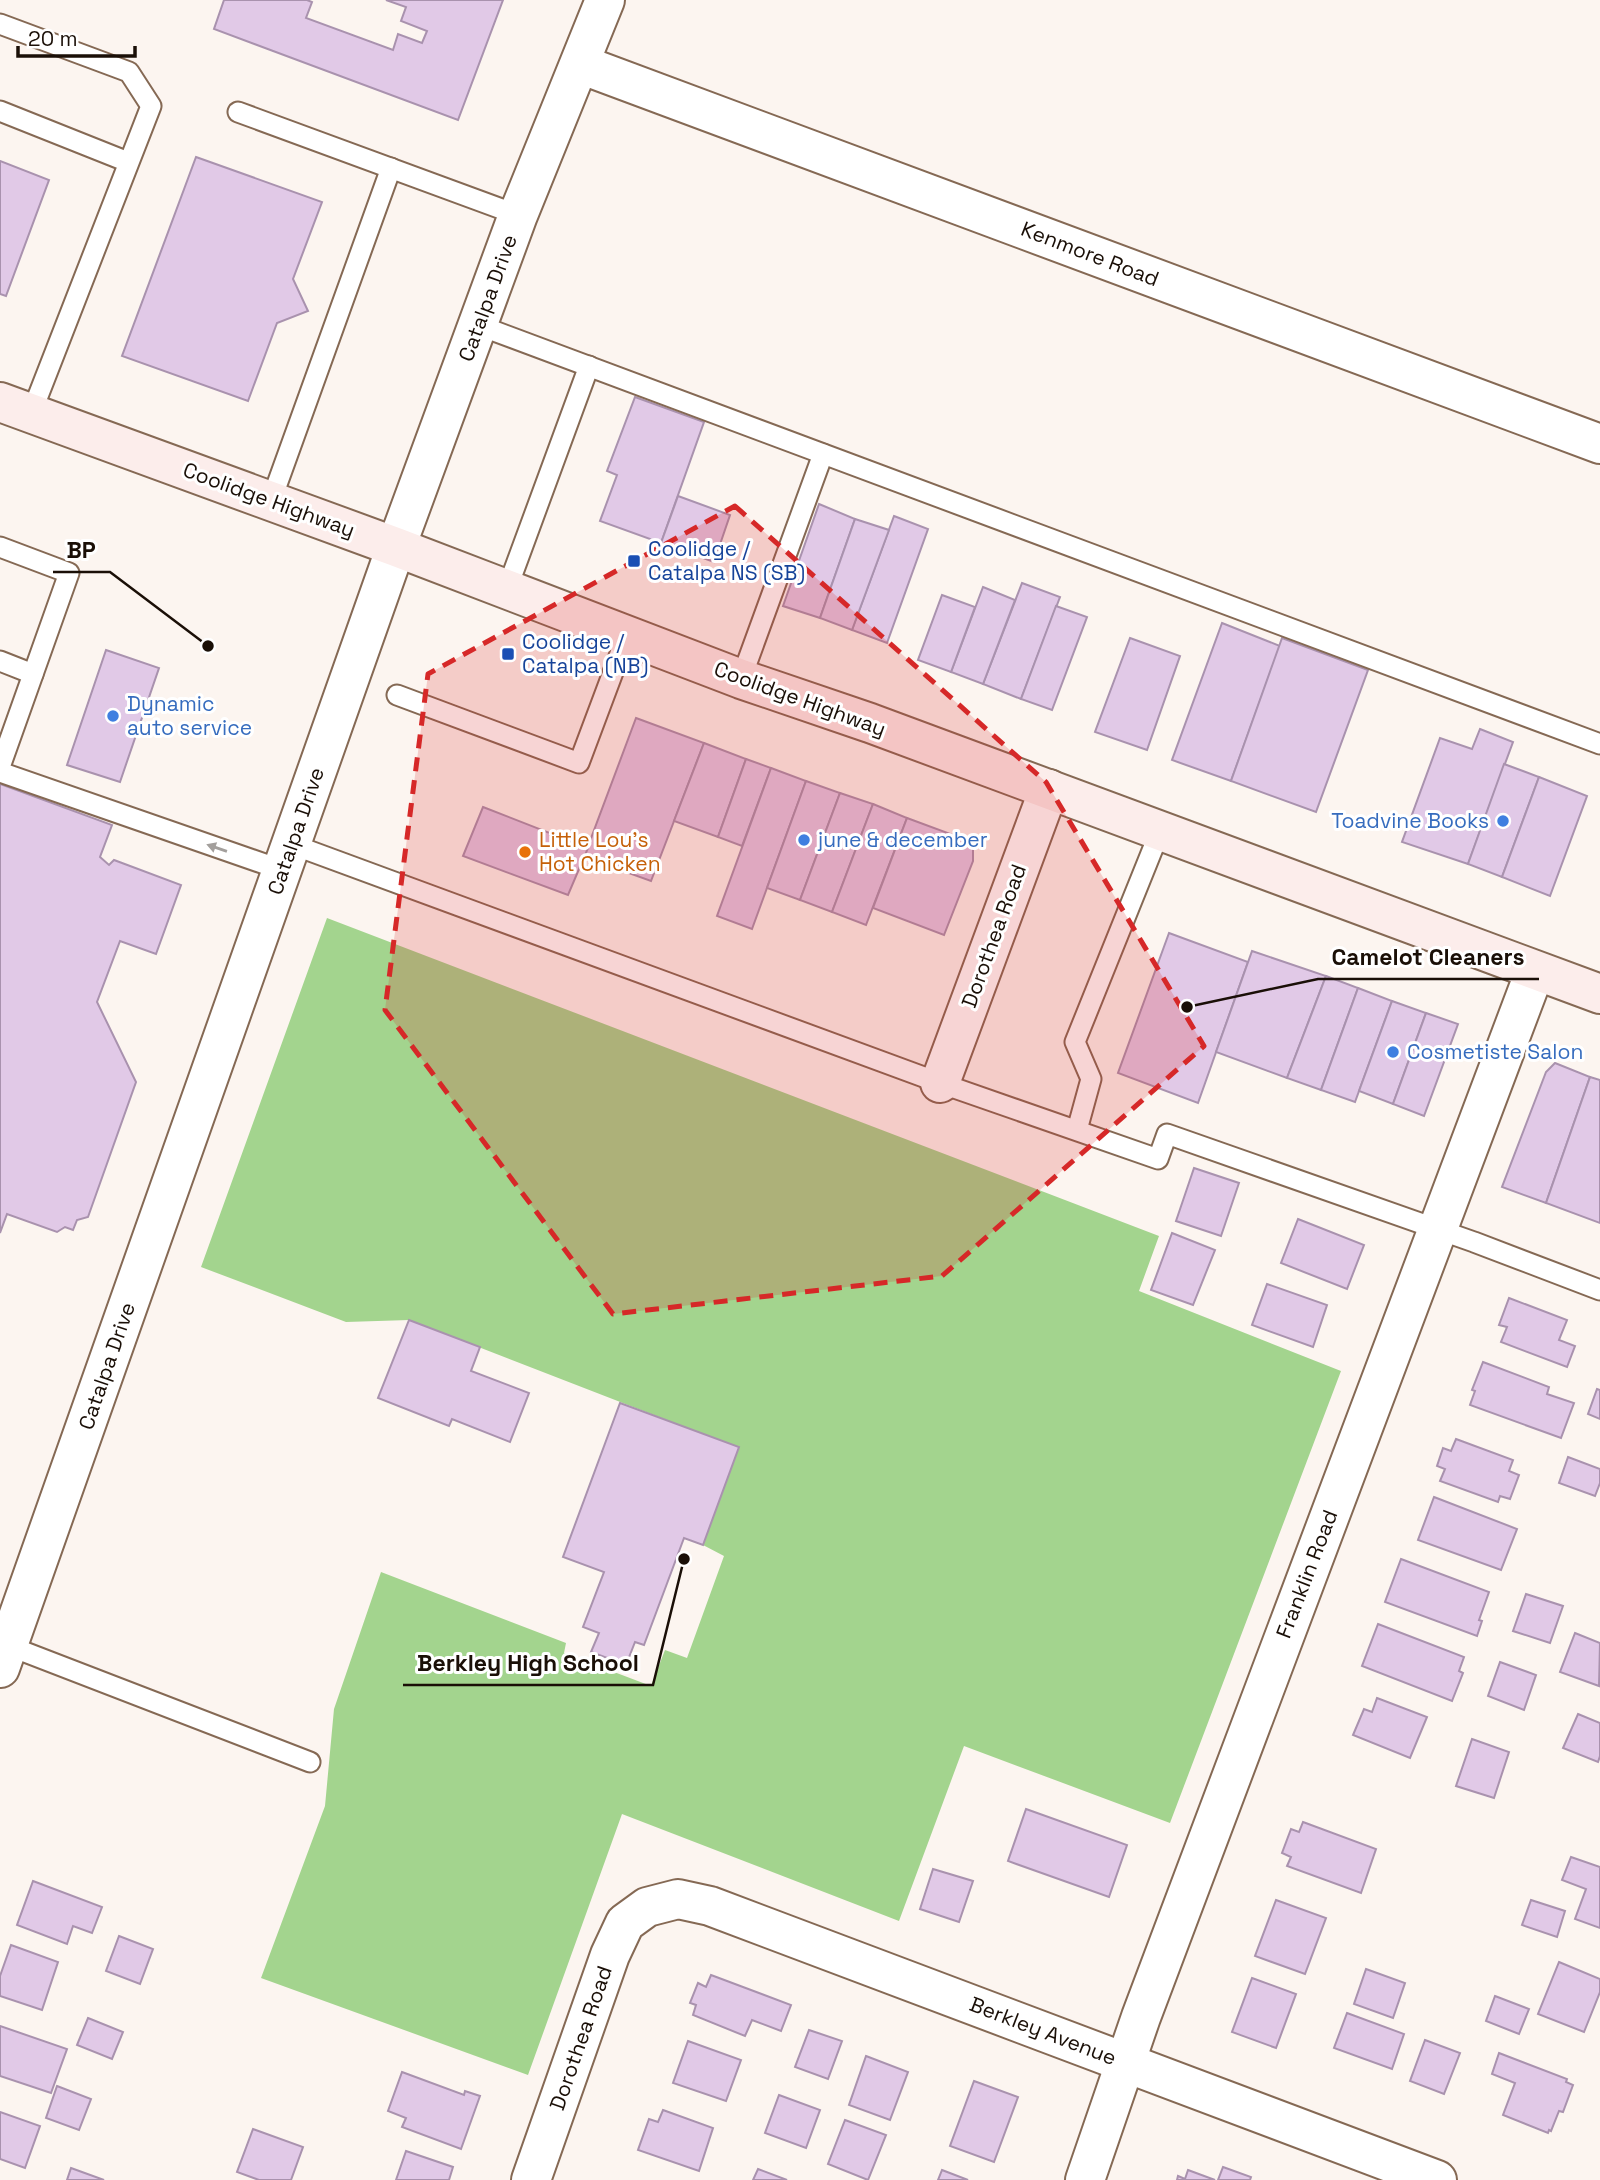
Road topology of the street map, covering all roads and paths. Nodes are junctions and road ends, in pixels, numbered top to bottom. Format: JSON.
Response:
{"nodes":[{"id":1,"x":598,"y":2,"type":"edge"},
{"id":2,"x":0,"y":24,"type":"edge"},
{"id":3,"x":580,"y":64,"type":"junction"},
{"id":4,"x":0,"y":111,"type":"edge"},
{"id":5,"x":238,"y":112,"type":"dead end"},
{"id":6,"x":128,"y":162,"type":"junction"},
{"id":7,"x":390,"y":168,"type":"junction"},
{"id":8,"x":519,"y":215,"type":"junction"},
{"id":9,"x":478,"y":325,"type":"junction"},
{"id":10,"x":589,"y":366,"type":"junction"},
{"id":11,"x":16,"y":408,"type":"edge"},
{"id":12,"x":1600,"y":444,"type":"edge"},
{"id":13,"x":823,"y":454,"type":"junction"},
{"id":14,"x":271,"y":501,"type":"junction"},
{"id":15,"x":396,"y":547,"type":"junction"},
{"id":16,"x":0,"y":548,"type":"edge"},
{"id":17,"x":507,"y":589,"type":"junction"},
{"id":18,"x":627,"y":635,"type":"junction"},
{"id":19,"x":0,"y":661,"type":"edge"},
{"id":20,"x":33,"y":674,"type":"junction"},
{"id":21,"x":741,"y":679,"type":"junction"},
{"id":22,"x":397,"y":695,"type":"dead end"},
{"id":23,"x":1600,"y":744,"type":"edge"},
{"id":24,"x":0,"y":769,"type":"edge"},
{"id":25,"x":1049,"y":789,"type":"junction"},
{"id":26,"x":1160,"y":831,"type":"junction"},
{"id":27,"x":287,"y":857,"type":"junction"},
{"id":28,"x":1535,"y":971,"type":"junction"},
{"id":29,"x":1600,"y":994,"type":"edge"},
{"id":30,"x":940,"y":1083,"type":"junction"},
{"id":31,"x":1077,"y":1130,"type":"junction"},
{"id":32,"x":1438,"y":1229,"type":"junction"},
{"id":33,"x":1600,"y":1290,"type":"edge"},
{"id":34,"x":3,"y":1652,"type":"edge"},
{"id":35,"x":310,"y":1762,"type":"dead end"},
{"id":36,"x":647,"y":1907,"type":"joint"},
{"id":37,"x":1127,"y":2063,"type":"junction"},
{"id":38,"x":531,"y":2180,"type":"edge"},
{"id":39,"x":1085,"y":2180,"type":"edge"},
{"id":40,"x":1437,"y":2180,"type":"edge"}],
"edges":[{"from":1,"to":3,"type":"street","name":"Catalpa Drive"},
{"from":2,"to":6,"type":"lane"},
{"from":3,"to":8,"type":"street","name":"Catalpa Drive"},
{"from":3,"to":12,"type":"street","name":"Kenmore Road"},
{"from":4,"to":6,"type":"lane"},
{"from":5,"to":7,"type":"lane"},
{"from":6,"to":11,"type":"lane"},
{"from":7,"to":8,"type":"lane"},
{"from":7,"to":14,"type":"lane"},
{"from":8,"to":9,"type":"street","name":"Catalpa Drive"},
{"from":9,"to":10,"type":"lane"},
{"from":9,"to":15,"type":"street","name":"Catalpa Drive"},
{"from":10,"to":13,"type":"lane"},
{"from":10,"to":17,"type":"lane"},
{"from":11,"to":14,"type":"main road","name":"Coolidge Highway"},
{"from":13,"to":21,"type":"lane"},
{"from":13,"to":23,"type":"lane"},
{"from":14,"to":15,"type":"main road","name":"Coolidge Highway"},
{"from":15,"to":17,"type":"main road","name":"Coolidge Highway"},
{"from":15,"to":27,"type":"street","name":"Catalpa Drive"},
{"from":16,"to":20,"type":"lane"},
{"from":17,"to":18,"type":"main road","name":"Coolidge Highway"},
{"from":18,"to":21,"type":"main road","name":"Coolidge Highway"},
{"from":18,"to":22,"type":"lane"},
{"from":19,"to":20,"type":"lane"},
{"from":20,"to":24,"type":"lane"},
{"from":21,"to":25,"type":"main road","name":"Coolidge Highway"},
{"from":27,"to":24,"type":"lane","one_way":true},
{"from":25,"to":26,"type":"main road","name":"Coolidge Highway"},
{"from":25,"to":30,"type":"street","name":"Dorothea Road"},
{"from":26,"to":28,"type":"main road","name":"Coolidge Highway"},
{"from":26,"to":31,"type":"lane"},
{"from":27,"to":30,"type":"lane"},
{"from":27,"to":34,"type":"street","name":"Catalpa Drive"},
{"from":28,"to":29,"type":"main road","name":"Coolidge Highway"},
{"from":28,"to":32,"type":"street","name":"Franklin Road"},
{"from":30,"to":31,"type":"lane"},
{"from":31,"to":32,"type":"lane"},
{"from":32,"to":33,"type":"lane"},
{"from":32,"to":37,"type":"street","name":"Franklin Road"},
{"from":34,"to":35,"type":"lane"},
{"from":36,"to":37,"type":"street","name":"Berkley Avenue"},
{"from":36,"to":38,"type":"street","name":"Dorothea Road"},
{"from":37,"to":39,"type":"street","name":"Franklin Road"},
{"from":37,"to":40,"type":"street","name":"Berkley Avenue"}]}
